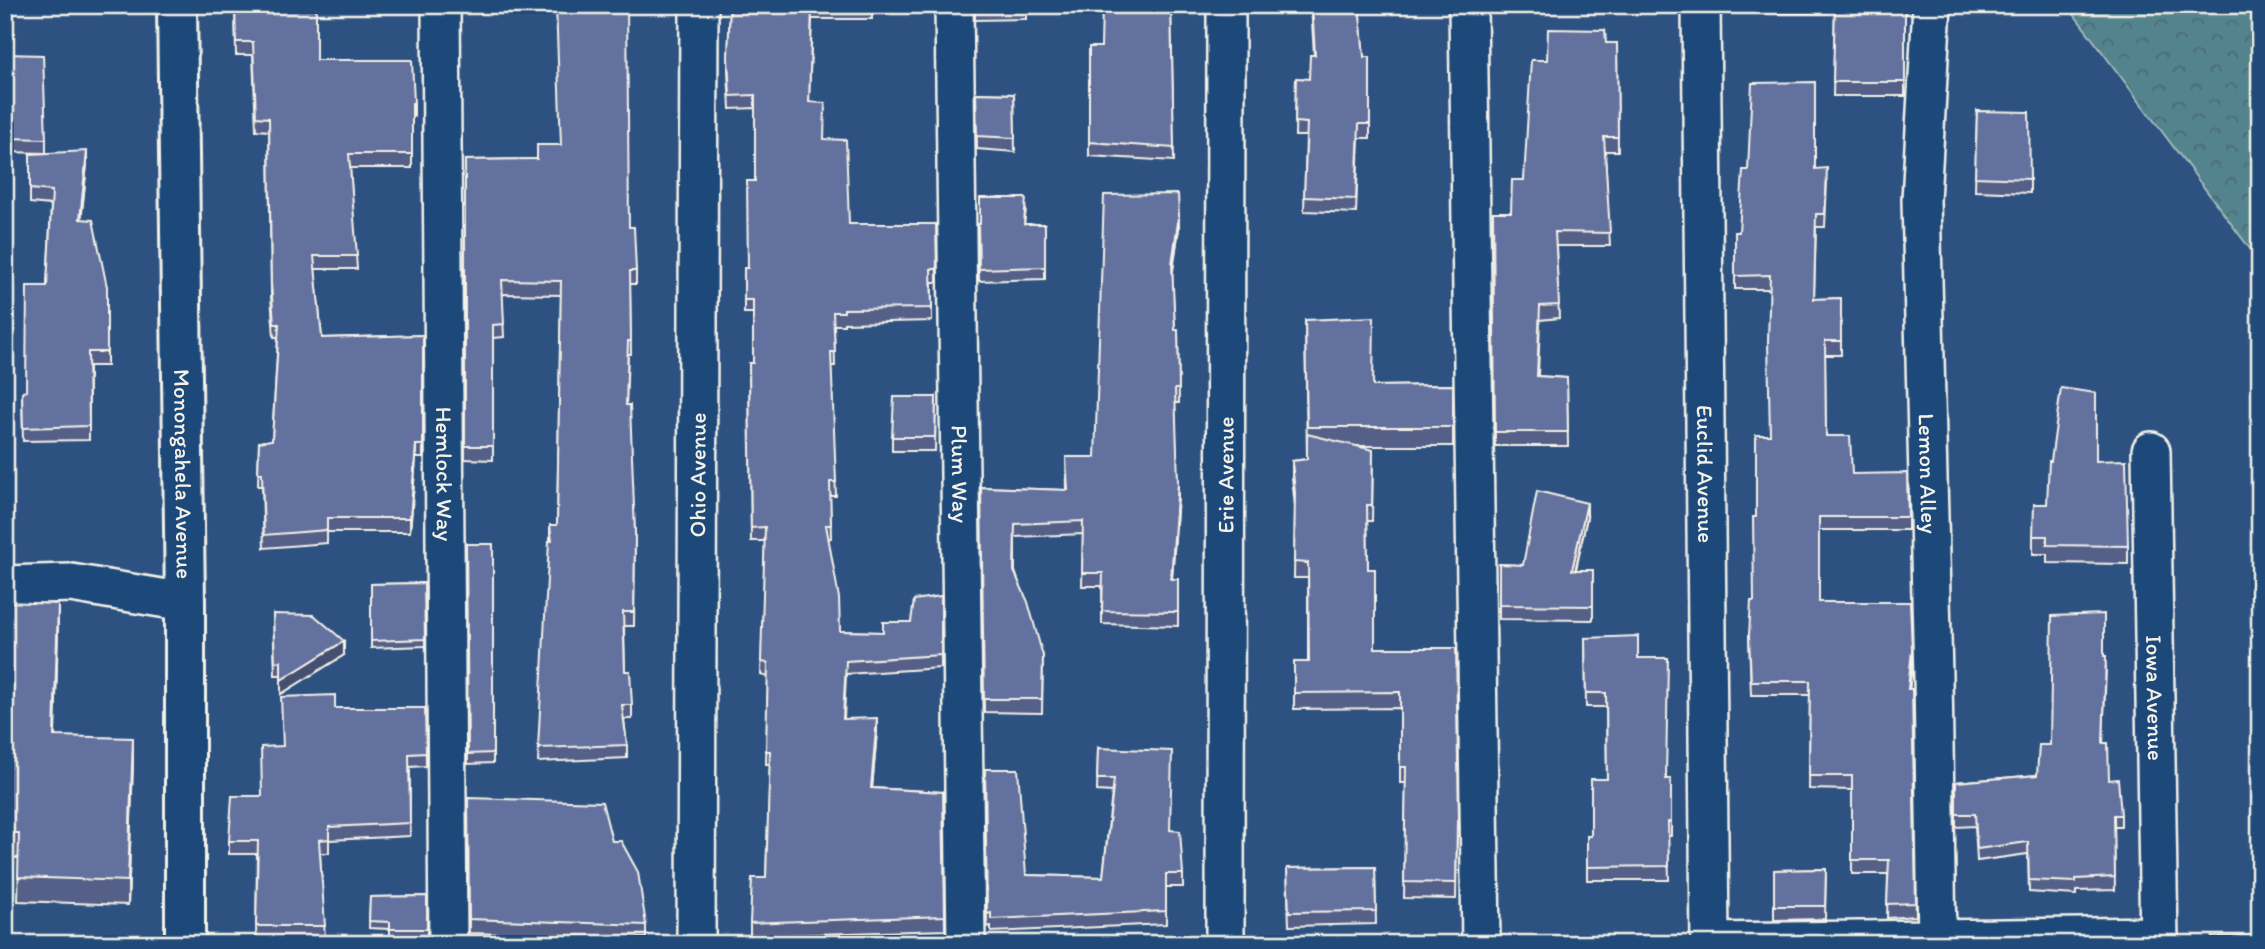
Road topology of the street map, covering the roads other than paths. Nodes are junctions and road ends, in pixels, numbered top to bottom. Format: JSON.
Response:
{"nodes":[{"id":1,"x":177,"y":5,"type":"edge"},
{"id":2,"x":441,"y":5,"type":"edge"},
{"id":3,"x":699,"y":5,"type":"edge"},
{"id":4,"x":954,"y":5,"type":"edge"},
{"id":5,"x":1226,"y":5,"type":"edge"},
{"id":6,"x":1468,"y":5,"type":"edge"},
{"id":7,"x":1701,"y":5,"type":"edge"},
{"id":8,"x":1932,"y":5,"type":"edge"},
{"id":9,"x":2151,"y":451,"type":"dead end"},
{"id":10,"x":5,"y":585,"type":"edge"},
{"id":11,"x":185,"y":602,"type":"junction"},
{"id":12,"x":2160,"y":940,"type":"edge"},
{"id":13,"x":1936,"y":941,"type":"edge"},
{"id":14,"x":1710,"y":943,"type":"edge"},
{"id":15,"x":186,"y":944,"type":"edge"},
{"id":16,"x":448,"y":944,"type":"edge"},
{"id":17,"x":696,"y":944,"type":"edge"},
{"id":18,"x":966,"y":944,"type":"edge"},
{"id":19,"x":1225,"y":944,"type":"edge"},
{"id":20,"x":1481,"y":944,"type":"edge"}],
"edges":[{"from":1,"to":11,"type":"main road","name":"Monongahela Avenue"},
{"from":2,"to":16,"type":"street","name":"Hemlock Way"},
{"from":3,"to":17,"type":"street","name":"Ohio Avenue"},
{"from":4,"to":18,"type":"street","name":"Plum Way"},
{"from":5,"to":19,"type":"street","name":"Erie Avenue"},
{"from":6,"to":20,"type":"street"},
{"from":7,"to":14,"type":"street","name":"Euclid Avenue"},
{"from":8,"to":13,"type":"street","name":"Lemon Alley"},
{"from":9,"to":12,"type":"street","name":"Iowa Avenue"},
{"from":10,"to":11,"type":"street"},
{"from":11,"to":15,"type":"main road","name":"Monongahela Avenue"},
{"from":12,"to":13,"type":"street"},
{"from":13,"to":14,"type":"street"}]}
